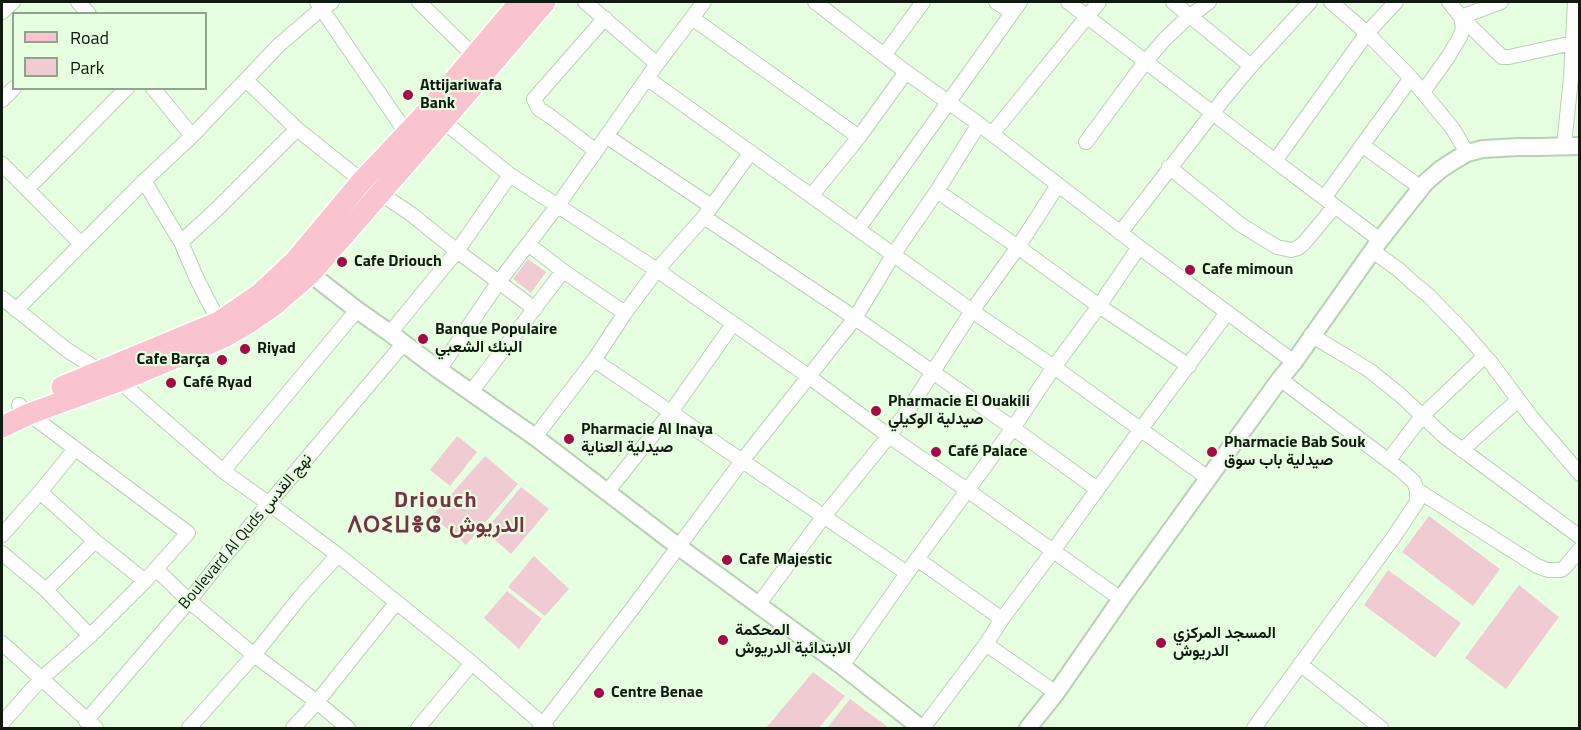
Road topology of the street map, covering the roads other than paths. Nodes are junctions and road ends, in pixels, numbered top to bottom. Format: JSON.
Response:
{"nodes":[{"id":1,"x":13,"y":2,"type":"edge"},
{"id":2,"x":419,"y":2,"type":"edge"},
{"id":3,"x":520,"y":2,"type":"edge"},
{"id":4,"x":545,"y":2,"type":"edge"},
{"id":5,"x":585,"y":2,"type":"edge"},
{"id":6,"x":703,"y":2,"type":"edge"},
{"id":7,"x":924,"y":2,"type":"edge"},
{"id":8,"x":996,"y":2,"type":"edge"},
{"id":9,"x":1068,"y":2,"type":"edge"},
{"id":10,"x":1099,"y":2,"type":"edge"},
{"id":11,"x":1173,"y":2,"type":"edge"},
{"id":12,"x":1209,"y":2,"type":"edge"},
{"id":13,"x":1310,"y":2,"type":"edge"},
{"id":14,"x":1331,"y":2,"type":"edge"},
{"id":15,"x":1396,"y":2,"type":"edge"},
{"id":16,"x":1449,"y":2,"type":"edge"},
{"id":17,"x":1501,"y":2,"type":"edge"},
{"id":18,"x":1575,"y":2,"type":"edge"},
{"id":19,"x":323,"y":4,"type":"edge"},
{"id":20,"x":823,"y":4,"type":"edge"},
{"id":21,"x":1016,"y":7,"type":"edge"},
{"id":22,"x":2,"y":12,"type":"edge"},
{"id":23,"x":1088,"y":16,"type":"junction"},
{"id":24,"x":1191,"y":16,"type":"junction"},
{"id":25,"x":1461,"y":17,"type":"junction"},
{"id":26,"x":604,"y":18,"type":"junction"},
{"id":27,"x":692,"y":18,"type":"junction"},
{"id":28,"x":1367,"y":33,"type":"junction"},
{"id":29,"x":1573,"y":43,"type":"junction"},
{"id":30,"x":885,"y":54,"type":"junction"},
{"id":31,"x":474,"y":56,"type":"junction"},
{"id":32,"x":1145,"y":62,"type":"junction"},
{"id":33,"x":657,"y":64,"type":"junction"},
{"id":34,"x":1251,"y":66,"type":"junction"},
{"id":35,"x":906,"y":72,"type":"junction"},
{"id":36,"x":1411,"y":78,"type":"junction"},
{"id":37,"x":648,"y":79,"type":"junction"},
{"id":38,"x":246,"y":80,"type":"junction"},
{"id":39,"x":125,"y":90,"type":"edge"},
{"id":40,"x":155,"y":90,"type":"edge"},
{"id":41,"x":1423,"y":92,"type":"junction"},
{"id":42,"x":948,"y":102,"type":"junction"},
{"id":43,"x":1213,"y":112,"type":"junction"},
{"id":44,"x":436,"y":116,"type":"junction"},
{"id":45,"x":979,"y":124,"type":"junction"},
{"id":46,"x":297,"y":129,"type":"junction"},
{"id":47,"x":407,"y":134,"type":"junction"},
{"id":48,"x":992,"y":134,"type":"junction"},
{"id":49,"x":192,"y":136,"type":"junction"},
{"id":50,"x":606,"y":136,"type":"junction"},
{"id":51,"x":859,"y":137,"type":"junction"},
{"id":52,"x":1086,"y":142,"type":"dead end"},
{"id":53,"x":1362,"y":145,"type":"junction"},
{"id":54,"x":1572,"y":146,"type":"edge"},
{"id":55,"x":597,"y":151,"type":"junction"},
{"id":56,"x":751,"y":153,"type":"junction"},
{"id":57,"x":1467,"y":153,"type":"junction"},
{"id":58,"x":1275,"y":161,"type":"junction"},
{"id":59,"x":2,"y":164,"type":"edge"},
{"id":60,"x":1169,"y":167,"type":"junction"},
{"id":61,"x":510,"y":175,"type":"junction"},
{"id":62,"x":144,"y":181,"type":"junction"},
{"id":63,"x":362,"y":181,"type":"junction"},
{"id":64,"x":1059,"y":185,"type":"junction"},
{"id":65,"x":1421,"y":188,"type":"junction"},
{"id":66,"x":27,"y":189,"type":"junction"},
{"id":67,"x":937,"y":191,"type":"junction"},
{"id":68,"x":379,"y":193,"type":"junction"},
{"id":69,"x":812,"y":195,"type":"junction"},
{"id":70,"x":1330,"y":202,"type":"junction"},
{"id":71,"x":558,"y":205,"type":"junction"},
{"id":72,"x":707,"y":212,"type":"junction"},
{"id":73,"x":858,"y":229,"type":"junction"},
{"id":74,"x":1120,"y":233,"type":"junction"},
{"id":75,"x":181,"y":242,"type":"junction"},
{"id":76,"x":81,"y":244,"type":"junction"},
{"id":77,"x":528,"y":244,"type":"junction"},
{"id":78,"x":1376,"y":245,"type":"junction"},
{"id":79,"x":1018,"y":247,"type":"junction"},
{"id":80,"x":1139,"y":247,"type":"junction"},
{"id":81,"x":457,"y":251,"type":"junction"},
{"id":82,"x":893,"y":255,"type":"junction"},
{"id":83,"x":302,"y":267,"type":"junction"},
{"id":84,"x":657,"y":270,"type":"junction"},
{"id":85,"x":563,"y":271,"type":"junction"},
{"id":86,"x":498,"y":283,"type":"junction"},
{"id":87,"x":2,"y":298,"type":"edge"},
{"id":88,"x":1099,"y":306,"type":"junction"},
{"id":89,"x":535,"y":309,"type":"junction"},
{"id":90,"x":16,"y":310,"type":"junction"},
{"id":91,"x":357,"y":310,"type":"junction"},
{"id":92,"x":972,"y":311,"type":"junction"},
{"id":93,"x":625,"y":313,"type":"junction"},
{"id":94,"x":1227,"y":313,"type":"junction"},
{"id":95,"x":855,"y":318,"type":"junction"},
{"id":96,"x":734,"y":324,"type":"junction"},
{"id":97,"x":222,"y":329,"type":"junction"},
{"id":98,"x":1311,"y":335,"type":"junction"},
{"id":99,"x":397,"y":338,"type":"junction"},
{"id":100,"x":1485,"y":356,"type":"junction"},
{"id":101,"x":594,"y":360,"type":"junction"},
{"id":102,"x":1294,"y":362,"type":"junction"},
{"id":103,"x":1189,"y":366,"type":"junction"},
{"id":104,"x":1054,"y":367,"type":"junction"},
{"id":105,"x":439,"y":370,"type":"junction"},
{"id":106,"x":932,"y":373,"type":"junction"},
{"id":107,"x":110,"y":376,"type":"junction"},
{"id":108,"x":808,"y":376,"type":"junction"},
{"id":109,"x":1280,"y":379,"type":"junction"},
{"id":110,"x":471,"y":392,"type":"junction"},
{"id":111,"x":1518,"y":400,"type":"junction"},
{"id":112,"x":16,"y":411,"type":"edge"},
{"id":113,"x":670,"y":412,"type":"junction"},
{"id":114,"x":1422,"y":416,"type":"junction"},
{"id":115,"x":2,"y":427,"type":"edge"},
{"id":116,"x":1013,"y":428,"type":"junction"},
{"id":117,"x":1141,"y":429,"type":"junction"},
{"id":118,"x":889,"y":436,"type":"junction"},
{"id":119,"x":535,"y":437,"type":"junction"},
{"id":120,"x":75,"y":449,"type":"junction"},
{"id":121,"x":1462,"y":450,"type":"junction"},
{"id":122,"x":742,"y":461,"type":"junction"},
{"id":123,"x":1388,"y":461,"type":"junction"},
{"id":124,"x":222,"y":471,"type":"junction"},
{"id":125,"x":1580,"y":474,"type":"edge"},
{"id":126,"x":1208,"y":478,"type":"junction"},
{"id":127,"x":1097,"y":489,"type":"junction"},
{"id":128,"x":968,"y":490,"type":"junction"},
{"id":129,"x":1417,"y":490,"type":"junction"},
{"id":130,"x":40,"y":492,"type":"junction"},
{"id":131,"x":607,"y":492,"type":"junction"},
{"id":132,"x":268,"y":503,"type":"junction"},
{"id":133,"x":824,"y":516,"type":"junction"},
{"id":134,"x":1577,"y":532,"type":"edge"},
{"id":135,"x":2,"y":535,"type":"edge"},
{"id":136,"x":95,"y":541,"type":"junction"},
{"id":137,"x":679,"y":547,"type":"junction"},
{"id":138,"x":1580,"y":549,"type":"edge"},
{"id":139,"x":1053,"y":551,"type":"junction"},
{"id":140,"x":2,"y":553,"type":"edge"},
{"id":141,"x":338,"y":555,"type":"junction"},
{"id":142,"x":917,"y":559,"type":"junction"},
{"id":143,"x":156,"y":568,"type":"junction"},
{"id":144,"x":907,"y":573,"type":"junction"},
{"id":145,"x":145,"y":581,"type":"junction"},
{"id":146,"x":46,"y":590,"type":"junction"},
{"id":147,"x":1121,"y":599,"type":"junction"},
{"id":148,"x":189,"y":601,"type":"junction"},
{"id":149,"x":396,"y":603,"type":"junction"},
{"id":150,"x":758,"y":605,"type":"junction"},
{"id":151,"x":1002,"y":619,"type":"junction"},
{"id":152,"x":90,"y":636,"type":"junction"},
{"id":153,"x":2,"y":643,"type":"edge"},
{"id":154,"x":986,"y":644,"type":"junction"},
{"id":155,"x":254,"y":655,"type":"junction"},
{"id":156,"x":472,"y":663,"type":"junction"},
{"id":157,"x":1300,"y":664,"type":"junction"},
{"id":158,"x":842,"y":666,"type":"junction"},
{"id":159,"x":41,"y":679,"type":"junction"},
{"id":160,"x":1056,"y":693,"type":"junction"},
{"id":161,"x":317,"y":702,"type":"junction"},
{"id":162,"x":2,"y":723,"type":"edge"},
{"id":163,"x":91,"y":725,"type":"edge"},
{"id":164,"x":543,"y":727,"type":"edge"},
{"id":165,"x":189,"y":729,"type":"edge"},
{"id":166,"x":293,"y":729,"type":"edge"},
{"id":167,"x":348,"y":729,"type":"edge"},
{"id":168,"x":418,"y":729,"type":"edge"},
{"id":169,"x":922,"y":729,"type":"edge"},
{"id":170,"x":1028,"y":729,"type":"edge"},
{"id":171,"x":1254,"y":729,"type":"edge"},
{"id":172,"x":1381,"y":729,"type":"edge"}],
"edges":[{"from":1,"to":22,"type":"street"},
{"from":2,"to":31,"type":"street"},
{"from":3,"to":31,"type":"main road"},
{"from":4,"to":44,"type":"main road"},
{"from":5,"to":26,"type":"street"},
{"from":6,"to":27,"type":"street"},
{"from":7,"to":30,"type":"street"},
{"from":8,"to":21,"type":"street"},
{"from":9,"to":23,"type":"street"},
{"from":10,"to":23,"type":"street"},
{"from":11,"to":24,"type":"street"},
{"from":12,"to":24,"type":"street"},
{"from":13,"to":34,"type":"street"},
{"from":14,"to":28,"type":"street"},
{"from":15,"to":28,"type":"street"},
{"from":16,"to":25,"type":"street"},
{"from":17,"to":25,"type":"street"},
{"from":18,"to":29,"type":"street"},
{"from":19,"to":38,"type":"street"},
{"from":19,"to":47,"type":"street"},
{"from":20,"to":30,"type":"street"},
{"from":21,"to":42,"type":"street"},
{"from":23,"to":32,"type":"street"},
{"from":23,"to":48,"type":"street"},
{"from":24,"to":32,"type":"street"},
{"from":24,"to":34,"type":"street"},
{"from":25,"to":29,"type":"street"},
{"from":25,"to":41,"type":"street"},
{"from":26,"to":33,"type":"street"},
{"from":26,"to":55,"type":"street"},
{"from":27,"to":33,"type":"street"},
{"from":27,"to":51,"type":"street"},
{"from":28,"to":36,"type":"street"},
{"from":28,"to":58,"type":"street"},
{"from":29,"to":54,"type":"street"},
{"from":30,"to":35,"type":"street"},
{"from":31,"to":44,"type":"main road"},
{"from":32,"to":43,"type":"street"},
{"from":32,"to":52,"type":"street"},
{"from":33,"to":37,"type":"street"},
{"from":34,"to":43,"type":"street"},
{"from":35,"to":42,"type":"street"},
{"from":35,"to":51,"type":"street"},
{"from":36,"to":41,"type":"street"},
{"from":36,"to":53,"type":"street"},
{"from":37,"to":50,"type":"street"},
{"from":37,"to":56,"type":"street"},
{"from":38,"to":46,"type":"street"},
{"from":38,"to":49,"type":"street"},
{"from":39,"to":66,"type":"street"},
{"from":40,"to":49,"type":"street"},
{"from":41,"to":57,"type":"street"},
{"from":42,"to":45,"type":"street"},
{"from":42,"to":73,"type":"street"},
{"from":43,"to":58,"type":"street"},
{"from":43,"to":60,"type":"street"},
{"from":44,"to":47,"type":"main road"},
{"from":44,"to":61,"type":"street"},
{"from":44,"to":68,"type":"main road"},
{"from":45,"to":48,"type":"street"},
{"from":45,"to":67,"type":"street"},
{"from":46,"to":63,"type":"street"},
{"from":46,"to":75,"type":"street"},
{"from":47,"to":63,"type":"main road"},
{"from":48,"to":64,"type":"street"},
{"from":49,"to":62,"type":"street"},
{"from":50,"to":55,"type":"street"},
{"from":50,"to":72,"type":"street"},
{"from":51,"to":69,"type":"street"},
{"from":53,"to":65,"type":"street"},
{"from":53,"to":70,"type":"street"},
{"from":54,"to":57,"type":"street"},
{"from":55,"to":71,"type":"street"},
{"from":56,"to":69,"type":"street"},
{"from":56,"to":72,"type":"street"},
{"from":57,"to":65,"type":"street"},
{"from":58,"to":70,"type":"street"},
{"from":59,"to":66,"type":"street"},
{"from":60,"to":70,"type":"street"},
{"from":60,"to":74,"type":"street"},
{"from":61,"to":71,"type":"street"},
{"from":61,"to":81,"type":"street","name":"Boulevard Al Quds نهج القدس"},
{"from":62,"to":75,"type":"street"},
{"from":62,"to":76,"type":"street"},
{"from":63,"to":68,"type":"street"},
{"from":63,"to":83,"type":"main road"},
{"from":64,"to":74,"type":"street"},
{"from":64,"to":79,"type":"street"},
{"from":65,"to":78,"type":"street"},
{"from":66,"to":76,"type":"street"},
{"from":67,"to":79,"type":"street"},
{"from":67,"to":82,"type":"street"},
{"from":68,"to":81,"type":"street"},
{"from":68,"to":83,"type":"main road"},
{"from":69,"to":73,"type":"street"},
{"from":70,"to":78,"type":"street"},
{"from":71,"to":77,"type":"street"},
{"from":71,"to":84,"type":"street"},
{"from":72,"to":84,"type":"street"},
{"from":72,"to":95,"type":"street"},
{"from":73,"to":82,"type":"street"},
{"from":74,"to":80,"type":"street"},
{"from":75,"to":97,"type":"street"},
{"from":76,"to":90,"type":"street"},
{"from":77,"to":85,"type":"street"},
{"from":77,"to":86,"type":"street"},
{"from":78,"to":98,"type":"street"},
{"from":78,"to":100,"type":"street"},
{"from":79,"to":88,"type":"street"},
{"from":79,"to":92,"type":"street"},
{"from":80,"to":88,"type":"street"},
{"from":80,"to":94,"type":"street"},
{"from":81,"to":86,"type":"street"},
{"from":81,"to":99,"type":"street","name":"Boulevard Al Quds نهج القدس"},
{"from":82,"to":92,"type":"street"},
{"from":82,"to":95,"type":"street"},
{"from":83,"to":91,"type":"street"},
{"from":83,"to":97,"type":"main road"},
{"from":84,"to":93,"type":"street"},
{"from":84,"to":96,"type":"street"},
{"from":85,"to":89,"type":"street"},
{"from":85,"to":93,"type":"street"},
{"from":86,"to":89,"type":"street"},
{"from":86,"to":105,"type":"street"},
{"from":87,"to":90,"type":"street"},
{"from":88,"to":103,"type":"street"},
{"from":88,"to":104,"type":"street"},
{"from":89,"to":110,"type":"street"},
{"from":90,"to":107,"type":"street"},
{"from":91,"to":99,"type":"street"},
{"from":91,"to":124,"type":"street"},
{"from":92,"to":104,"type":"street"},
{"from":92,"to":106,"type":"street"},
{"from":93,"to":101,"type":"street"},
{"from":94,"to":102,"type":"street"},
{"from":94,"to":103,"type":"street"},
{"from":95,"to":106,"type":"street"},
{"from":95,"to":108,"type":"street"},
{"from":96,"to":108,"type":"street"},
{"from":96,"to":113,"type":"street"},
{"from":97,"to":107,"type":"main road"},
{"from":98,"to":102,"type":"street"},
{"from":98,"to":114,"type":"street"},
{"from":99,"to":105,"type":"street"},
{"from":99,"to":132,"type":"street","name":"Boulevard Al Quds نهج القدس"},
{"from":100,"to":111,"type":"street"},
{"from":100,"to":114,"type":"street"},
{"from":101,"to":113,"type":"street"},
{"from":101,"to":119,"type":"street"},
{"from":102,"to":109,"type":"street"},
{"from":103,"to":117,"type":"street"},
{"from":104,"to":116,"type":"street"},
{"from":104,"to":117,"type":"street"},
{"from":105,"to":110,"type":"street"},
{"from":106,"to":116,"type":"street"},
{"from":106,"to":118,"type":"street"},
{"from":107,"to":112,"type":"main road"},
{"from":107,"to":124,"type":"street"},
{"from":108,"to":118,"type":"street"},
{"from":108,"to":122,"type":"street"},
{"from":109,"to":123,"type":"street"},
{"from":109,"to":126,"type":"street"},
{"from":110,"to":119,"type":"street"},
{"from":111,"to":121,"type":"street"},
{"from":111,"to":125,"type":"street"},
{"from":112,"to":115,"type":"main road"},
{"from":112,"to":120,"type":"street"},
{"from":113,"to":122,"type":"street"},
{"from":113,"to":131,"type":"street"},
{"from":114,"to":121,"type":"street"},
{"from":114,"to":123,"type":"street"},
{"from":116,"to":127,"type":"street"},
{"from":116,"to":128,"type":"street"},
{"from":117,"to":126,"type":"street"},
{"from":117,"to":127,"type":"street"},
{"from":118,"to":128,"type":"street"},
{"from":118,"to":133,"type":"street"},
{"from":119,"to":131,"type":"street"},
{"from":120,"to":130,"type":"street"},
{"from":120,"to":143,"type":"street"},
{"from":121,"to":134,"type":"street"},
{"from":122,"to":133,"type":"street"},
{"from":122,"to":137,"type":"street"},
{"from":123,"to":129,"type":"street"},
{"from":124,"to":132,"type":"street"},
{"from":126,"to":147,"type":"street"},
{"from":127,"to":139,"type":"street"},
{"from":128,"to":139,"type":"street"},
{"from":128,"to":142,"type":"street"},
{"from":129,"to":138,"type":"street"},
{"from":129,"to":157,"type":"street"},
{"from":130,"to":135,"type":"street"},
{"from":130,"to":136,"type":"street"},
{"from":131,"to":137,"type":"street"},
{"from":132,"to":141,"type":"street"},
{"from":132,"to":148,"type":"street","name":"Boulevard Al Quds نهج القدس"},
{"from":133,"to":144,"type":"street"},
{"from":133,"to":150,"type":"street"},
{"from":136,"to":145,"type":"street"},
{"from":136,"to":146,"type":"street"},
{"from":137,"to":150,"type":"street"},
{"from":137,"to":164,"type":"street"},
{"from":139,"to":147,"type":"street"},
{"from":139,"to":151,"type":"street"},
{"from":140,"to":146,"type":"street"},
{"from":141,"to":149,"type":"street"},
{"from":141,"to":155,"type":"street"},
{"from":142,"to":144,"type":"street"},
{"from":142,"to":151,"type":"street"},
{"from":143,"to":145,"type":"street"},
{"from":143,"to":148,"type":"street"},
{"from":144,"to":158,"type":"street"},
{"from":145,"to":152,"type":"street"},
{"from":146,"to":152,"type":"street"},
{"from":147,"to":160,"type":"street"},
{"from":148,"to":155,"type":"street"},
{"from":148,"to":163,"type":"street","name":"Boulevard Al Quds نهج القدس"},
{"from":149,"to":156,"type":"street"},
{"from":149,"to":161,"type":"street"},
{"from":150,"to":158,"type":"street"},
{"from":151,"to":154,"type":"street"},
{"from":152,"to":159,"type":"street"},
{"from":153,"to":159,"type":"street"},
{"from":154,"to":160,"type":"street"},
{"from":154,"to":169,"type":"street"},
{"from":155,"to":161,"type":"street"},
{"from":155,"to":165,"type":"street"},
{"from":156,"to":164,"type":"street"},
{"from":156,"to":168,"type":"street"},
{"from":157,"to":171,"type":"street"},
{"from":157,"to":172,"type":"street"},
{"from":158,"to":169,"type":"street"},
{"from":159,"to":162,"type":"street"},
{"from":159,"to":163,"type":"street"},
{"from":160,"to":170,"type":"street"},
{"from":161,"to":166,"type":"street"},
{"from":161,"to":167,"type":"street"}]}
